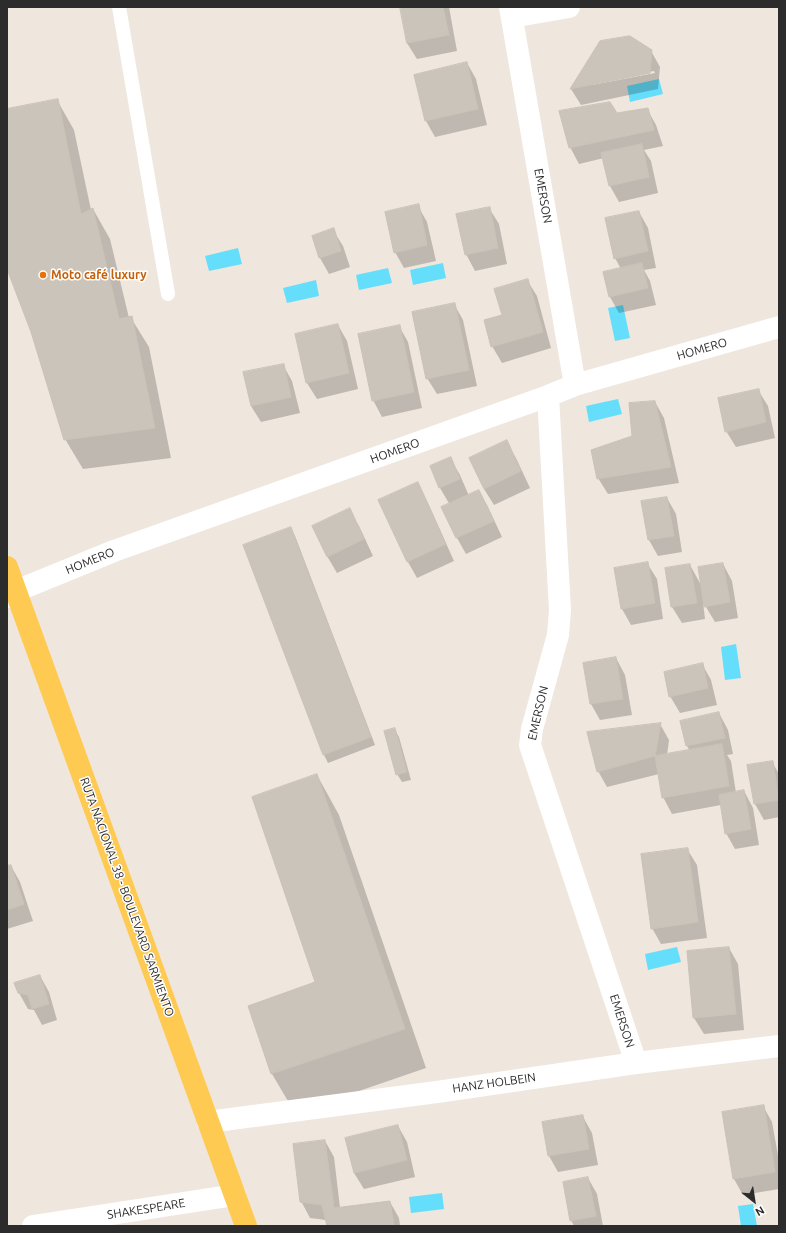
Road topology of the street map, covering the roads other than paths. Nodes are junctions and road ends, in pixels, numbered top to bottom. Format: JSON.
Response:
{"nodes":[{"id":1,"x":118,"y":7,"type":"edge"},
{"id":2,"x":569,"y":7,"type":"edge"},
{"id":3,"x":511,"y":12,"type":"edge"},
{"id":4,"x":168,"y":294,"type":"dead end"},
{"id":5,"x":779,"y":327,"type":"edge"},
{"id":6,"x":575,"y":385,"type":"junction"},
{"id":7,"x":548,"y":396,"type":"junction"},
{"id":8,"x":7,"y":567,"type":"edge"},
{"id":9,"x":11,"y":594,"type":"edge"},
{"id":10,"x":779,"y":1046,"type":"edge"},
{"id":11,"x":636,"y":1063,"type":"junction"},
{"id":12,"x":208,"y":1122,"type":"junction"},
{"id":13,"x":235,"y":1195,"type":"junction"},
{"id":14,"x":33,"y":1226,"type":"edge"},
{"id":15,"x":246,"y":1226,"type":"edge"}],
"edges":[{"from":1,"to":4,"type":"lane"},
{"from":2,"to":3,"type":"street"},
{"from":3,"to":6,"type":"street","name":"EMERSON"},
{"from":5,"to":6,"type":"street","name":"HOMERO"},
{"from":6,"to":7,"type":"street","name":"HOMERO"},
{"from":7,"to":9,"type":"street","name":"HOMERO"},
{"from":7,"to":11,"type":"street","name":"EMERSON"},
{"from":8,"to":9,"type":"main road","name":"RUTA NACIONAL 38 - BOULEVARD SARMIENTO"},
{"from":9,"to":12,"type":"main road","name":"RUTA NACIONAL 38 - BOULEVARD SARMIENTO"},
{"from":10,"to":11,"type":"street","name":"HANZ HOLBEIN"},
{"from":11,"to":12,"type":"street","name":"HANZ HOLBEIN"},
{"from":12,"to":13,"type":"main road","name":"RUTA NACIONAL 38 - BOULEVARD SARMIENTO"},
{"from":13,"to":14,"type":"street","name":"SHAKESPEARE"},
{"from":13,"to":15,"type":"main road","name":"RUTA NACIONAL 38 - BOULEVARD SARMIENTO"}]}
